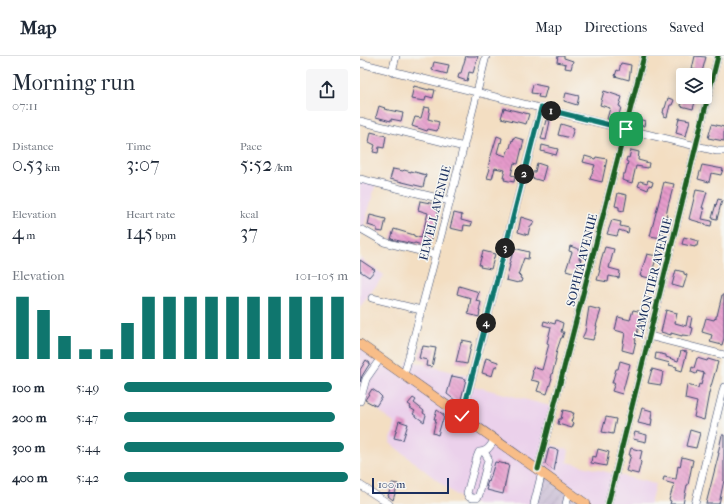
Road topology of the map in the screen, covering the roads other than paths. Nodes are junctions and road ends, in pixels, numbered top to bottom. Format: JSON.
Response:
{"nodes":[{"id":1,"x":396,"y":56,"type":"edge"},
{"id":2,"x":486,"y":56,"type":"edge"},
{"id":3,"x":644,"y":56,"type":"edge"},
{"id":4,"x":718,"y":56,"type":"edge"},
{"id":5,"x":360,"y":64,"type":"edge"},
{"id":6,"x":392,"y":72,"type":"junction"},
{"id":7,"x":477,"y":92,"type":"junction"},
{"id":8,"x":541,"y":108,"type":"junction"},
{"id":9,"x":360,"y":121,"type":"edge"},
{"id":10,"x":626,"y":129,"type":"junction"},
{"id":11,"x":696,"y":146,"type":"junction"},
{"id":12,"x":464,"y":147,"type":"junction"},
{"id":13,"x":724,"y":151,"type":"edge"},
{"id":14,"x":360,"y":179,"type":"edge"},
{"id":15,"x":450,"y":201,"type":"junction"},
{"id":16,"x":363,"y":230,"type":"dead end"},
{"id":17,"x":436,"y":255,"type":"junction"},
{"id":18,"x":372,"y":298,"type":"dead end"},
{"id":19,"x":422,"y":310,"type":"junction"},
{"id":20,"x":649,"y":336,"type":"junction"},
{"id":21,"x":360,"y":344,"type":"edge"},
{"id":22,"x":724,"y":354,"type":"edge"},
{"id":23,"x":380,"y":359,"type":"junction"},
{"id":24,"x":404,"y":375,"type":"junction"},
{"id":25,"x":724,"y":387,"type":"edge"},
{"id":26,"x":360,"y":401,"type":"edge"},
{"id":27,"x":462,"y":416,"type":"junction"},
{"id":28,"x":495,"y":439,"type":"junction"},
{"id":29,"x":484,"y":452,"type":"junction"},
{"id":30,"x":540,"y":471,"type":"junction"},
{"id":31,"x":360,"y":485,"type":"edge"},
{"id":32,"x":569,"y":492,"type":"junction"},
{"id":33,"x":389,"y":504,"type":"edge"},
{"id":34,"x":534,"y":504,"type":"edge"},
{"id":35,"x":566,"y":504,"type":"edge"},
{"id":36,"x":586,"y":504,"type":"edge"},
{"id":37,"x":608,"y":504,"type":"edge"},
{"id":38,"x":695,"y":504,"type":"edge"}],
"edges":[{"from":1,"to":6,"type":"street"},
{"from":2,"to":7,"type":"street","name":"ELWELL AVENUE"},
{"from":3,"to":10,"type":"street","name":"SOPHIA AVENUE"},
{"from":4,"to":11,"type":"street","name":"LAMONTIER AVENUE"},
{"from":5,"to":6,"type":"street"},
{"from":6,"to":7,"type":"street"},
{"from":7,"to":8,"type":"street"},
{"from":7,"to":12,"type":"street","name":"ELWELL AVENUE"},
{"from":8,"to":10,"type":"street"},
{"from":8,"to":27,"type":"street"},
{"from":9,"to":12,"type":"street"},
{"from":10,"to":11,"type":"street"},
{"from":10,"to":30,"type":"street","name":"SOPHIA AVENUE"},
{"from":11,"to":13,"type":"street"},
{"from":11,"to":20,"type":"street","name":"LAMONTIER AVENUE"},
{"from":12,"to":15,"type":"street","name":"ELWELL AVENUE"},
{"from":14,"to":15,"type":"street"},
{"from":15,"to":17,"type":"street","name":"ELWELL AVENUE"},
{"from":16,"to":17,"type":"street"},
{"from":17,"to":19,"type":"street","name":"ELWELL AVENUE"},
{"from":18,"to":19,"type":"street"},
{"from":19,"to":24,"type":"street","name":"ELWELL AVENUE"},
{"from":20,"to":22,"type":"street"},
{"from":20,"to":37,"type":"street","name":"LAMONTIER AVENUE"},
{"from":21,"to":23,"type":"main road"},
{"from":23,"to":24,"type":"main road"},
{"from":23,"to":26,"type":"street"},
{"from":24,"to":27,"type":"main road"},
{"from":25,"to":38,"type":"street"},
{"from":27,"to":28,"type":"main road"},
{"from":28,"to":29,"type":"street"},
{"from":28,"to":30,"type":"main road"},
{"from":29,"to":29,"type":"street"},
{"from":30,"to":32,"type":"main road"},
{"from":30,"to":34,"type":"street","name":"SOPHIA AVENUE"},
{"from":31,"to":33,"type":"street"},
{"from":32,"to":35,"type":"street"},
{"from":32,"to":36,"type":"main road"}]}
